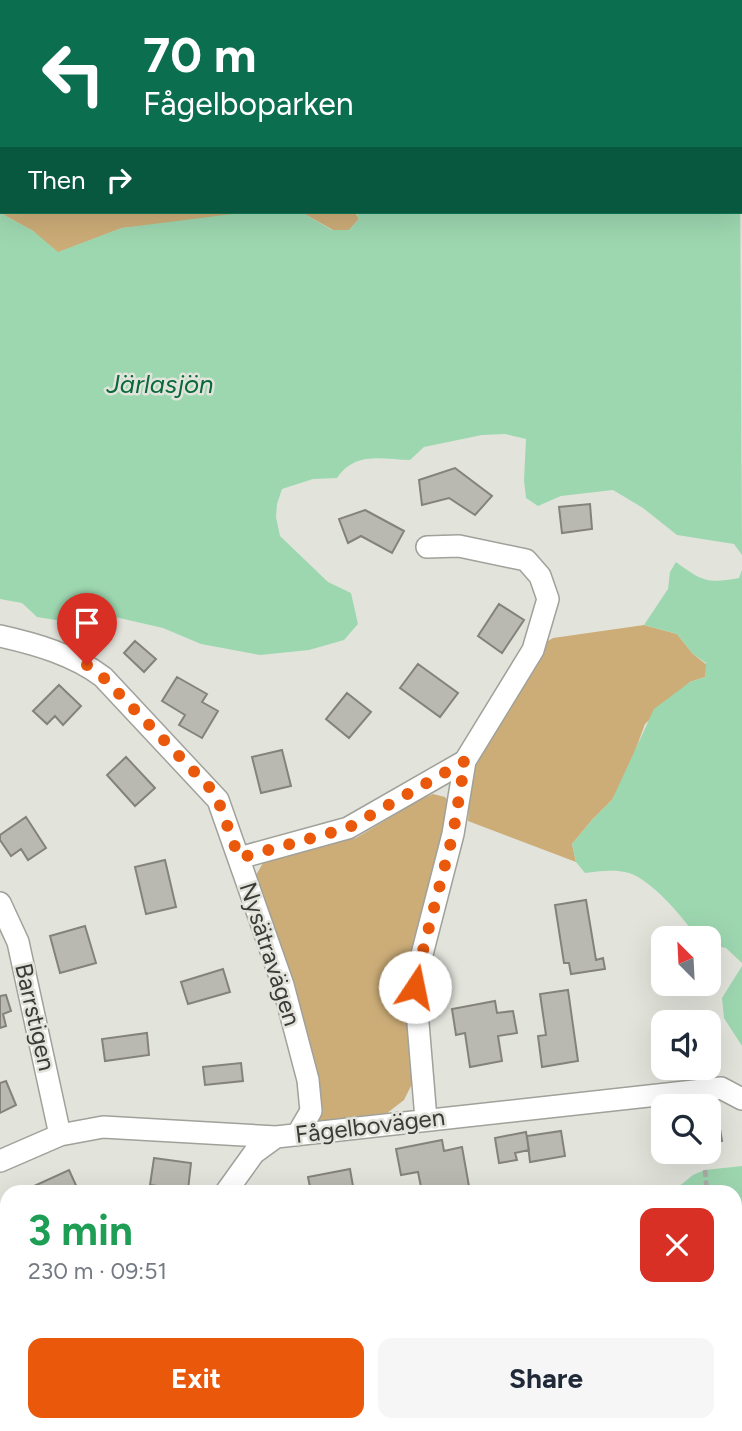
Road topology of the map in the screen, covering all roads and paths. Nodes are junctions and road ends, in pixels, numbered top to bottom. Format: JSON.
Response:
{"nodes":[{"id":1,"x":427,"y":547,"type":"dead end"},
{"id":2,"x":0,"y":636,"type":"edge"},
{"id":3,"x":465,"y":761,"type":"junction"},
{"id":4,"x":239,"y":858,"type":"junction"},
{"id":5,"x":0,"y":903,"type":"edge"},
{"id":6,"x":742,"y":1098,"type":"edge"},
{"id":7,"x":426,"y":1119,"type":"junction"},
{"id":8,"x":60,"y":1135,"type":"junction"},
{"id":9,"x":298,"y":1135,"type":"junction"},
{"id":10,"x":276,"y":1137,"type":"junction"},
{"id":11,"x":0,"y":1161,"type":"edge"},
{"id":12,"x":705,"y":1170,"type":"dead end"},
{"id":13,"x":231,"y":1185,"type":"edge"},
{"id":14,"x":706,"y":1185,"type":"edge"}],
"edges":[{"from":1,"to":3,"type":"street"},
{"from":2,"to":4,"type":"street","name":"Nysätravägen"},
{"from":3,"to":4,"type":"street"},
{"from":3,"to":7,"type":"street"},
{"from":4,"to":9,"type":"street","name":"Nysätravägen"},
{"from":5,"to":8,"type":"street","name":"Barrstigen"},
{"from":6,"to":7,"type":"street","name":"Fågelbovägen"},
{"from":7,"to":9,"type":"street","name":"Fågelbovägen"},
{"from":8,"to":10,"type":"street","name":"Fågelbovägen"},
{"from":8,"to":11,"type":"street","name":"Fågelbovägen"},
{"from":9,"to":10,"type":"street","name":"Fågelbovägen"},
{"from":10,"to":13,"type":"street"},
{"from":12,"to":14,"type":"path"}]}
